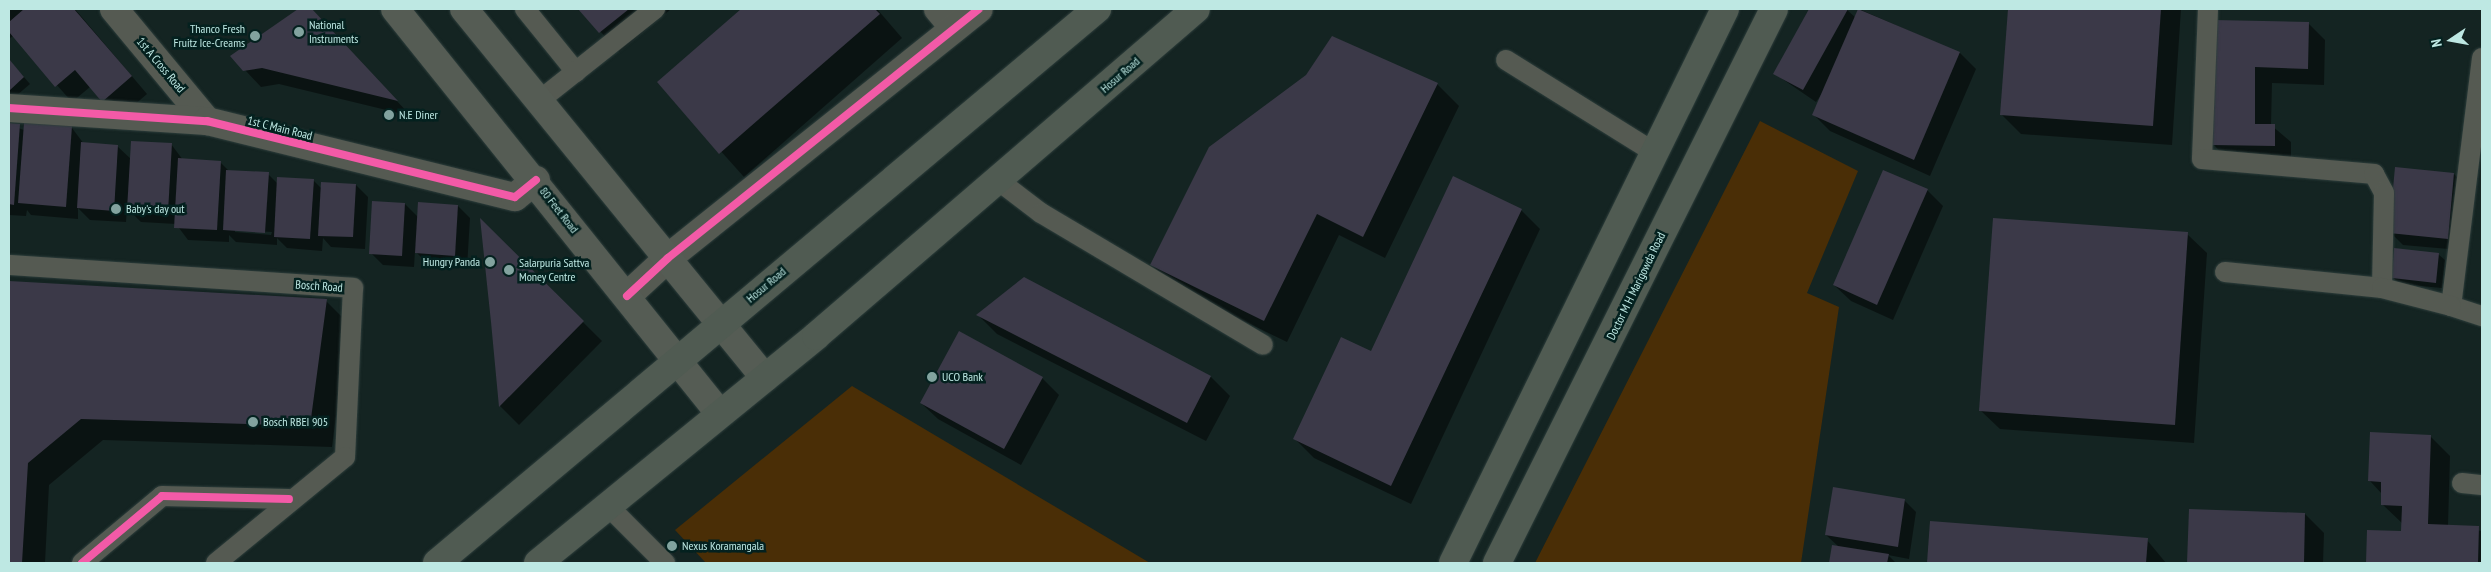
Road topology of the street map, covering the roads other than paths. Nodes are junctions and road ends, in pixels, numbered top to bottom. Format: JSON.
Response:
{"nodes":[{"id":1,"x":114,"y":9,"type":"edge"},
{"id":2,"x":395,"y":9,"type":"edge"},
{"id":3,"x":464,"y":9,"type":"edge"},
{"id":4,"x":525,"y":9,"type":"edge"},
{"id":5,"x":655,"y":9,"type":"edge"},
{"id":6,"x":979,"y":9,"type":"edge"},
{"id":7,"x":1097,"y":9,"type":"edge"},
{"id":8,"x":1196,"y":9,"type":"edge"},
{"id":9,"x":1726,"y":9,"type":"edge"},
{"id":10,"x":1774,"y":9,"type":"edge"},
{"id":11,"x":2208,"y":9,"type":"edge"},
{"id":12,"x":946,"y":19,"type":"edge"},
{"id":13,"x":2482,"y":58,"type":"edge"},
{"id":14,"x":1506,"y":60,"type":"dead end"},
{"id":15,"x":576,"y":72,"type":"junction"},
{"id":16,"x":540,"y":100,"type":"junction"},
{"id":17,"x":9,"y":108,"type":"edge"},
{"id":18,"x":207,"y":121,"type":"junction"},
{"id":19,"x":1654,"y":152,"type":"junction"},
{"id":20,"x":536,"y":180,"type":"junction"},
{"id":21,"x":999,"y":181,"type":"junction"},
{"id":22,"x":668,"y":258,"type":"junction"},
{"id":23,"x":9,"y":265,"type":"edge"},
{"id":24,"x":2225,"y":272,"type":"dead end"},
{"id":25,"x":2382,"y":288,"type":"junction"},
{"id":26,"x":627,"y":296,"type":"junction"},
{"id":27,"x":2451,"y":306,"type":"junction"},
{"id":28,"x":2482,"y":316,"type":"edge"},
{"id":29,"x":722,"y":324,"type":"junction"},
{"id":30,"x":1264,"y":345,"type":"dead end"},
{"id":31,"x":677,"y":360,"type":"junction"},
{"id":32,"x":765,"y":378,"type":"junction"},
{"id":33,"x":720,"y":414,"type":"junction"},
{"id":34,"x":2462,"y":483,"type":"dead end"},
{"id":35,"x":2482,"y":485,"type":"edge"},
{"id":36,"x":289,"y":499,"type":"junction"},
{"id":37,"x":608,"y":506,"type":"junction"},
{"id":38,"x":82,"y":563,"type":"edge"},
{"id":39,"x":216,"y":563,"type":"edge"},
{"id":40,"x":437,"y":563,"type":"edge"},
{"id":41,"x":538,"y":563,"type":"edge"},
{"id":42,"x":665,"y":563,"type":"edge"},
{"id":43,"x":1452,"y":563,"type":"edge"},
{"id":44,"x":1498,"y":563,"type":"edge"}],
"edges":[{"from":1,"to":18,"type":"street","name":"1st A Cross Road"},
{"from":2,"to":20,"type":"main road","name":"80 Feet Road"},
{"from":3,"to":16,"type":"main road"},
{"from":4,"to":15,"type":"lane"},
{"from":5,"to":15,"type":"lane"},
{"from":6,"to":12,"type":"street"},
{"from":7,"to":29,"type":"main road","name":"Hosur Road"},
{"from":8,"to":21,"type":"main road","name":"Hosur Road"},
{"from":9,"to":19,"type":"main road"},
{"from":10,"to":44,"type":"main road","name":"Doctor M H Marigowda Road"},
{"from":11,"to":25,"type":"lane"},
{"from":12,"to":22,"type":"street"},
{"from":13,"to":27,"type":"lane"},
{"from":14,"to":19,"type":"lane"},
{"from":15,"to":16,"type":"lane"},
{"from":16,"to":22,"type":"main road"},
{"from":17,"to":18,"type":"street","name":"1st C Main Road"},
{"from":18,"to":20,"type":"street","name":"1st C Main Road"},
{"from":19,"to":43,"type":"main road"},
{"from":20,"to":26,"type":"main road","name":"80 Feet Road"},
{"from":21,"to":30,"type":"lane"},
{"from":21,"to":32,"type":"main road","name":"Hosur Road"},
{"from":22,"to":26,"type":"street"},
{"from":22,"to":29,"type":"main road"},
{"from":23,"to":36,"type":"lane","name":"Bosch Road"},
{"from":24,"to":25,"type":"lane"},
{"from":25,"to":27,"type":"lane"},
{"from":26,"to":31,"type":"main road","name":"80 Feet Road"},
{"from":27,"to":28,"type":"lane"},
{"from":29,"to":31,"type":"main road","name":"Hosur Road"},
{"from":29,"to":32,"type":"main road"},
{"from":31,"to":33,"type":"main road","name":"80 Feet Road"},
{"from":31,"to":40,"type":"main road","name":"Hosur Road"},
{"from":32,"to":33,"type":"main road","name":"Hosur Road"},
{"from":33,"to":37,"type":"main road","name":"Hosur Road"},
{"from":34,"to":35,"type":"lane"},
{"from":36,"to":38,"type":"lane"},
{"from":36,"to":39,"type":"lane","name":"Bosch Road"},
{"from":37,"to":41,"type":"main road","name":"Hosur Road"},
{"from":37,"to":42,"type":"lane"}]}
